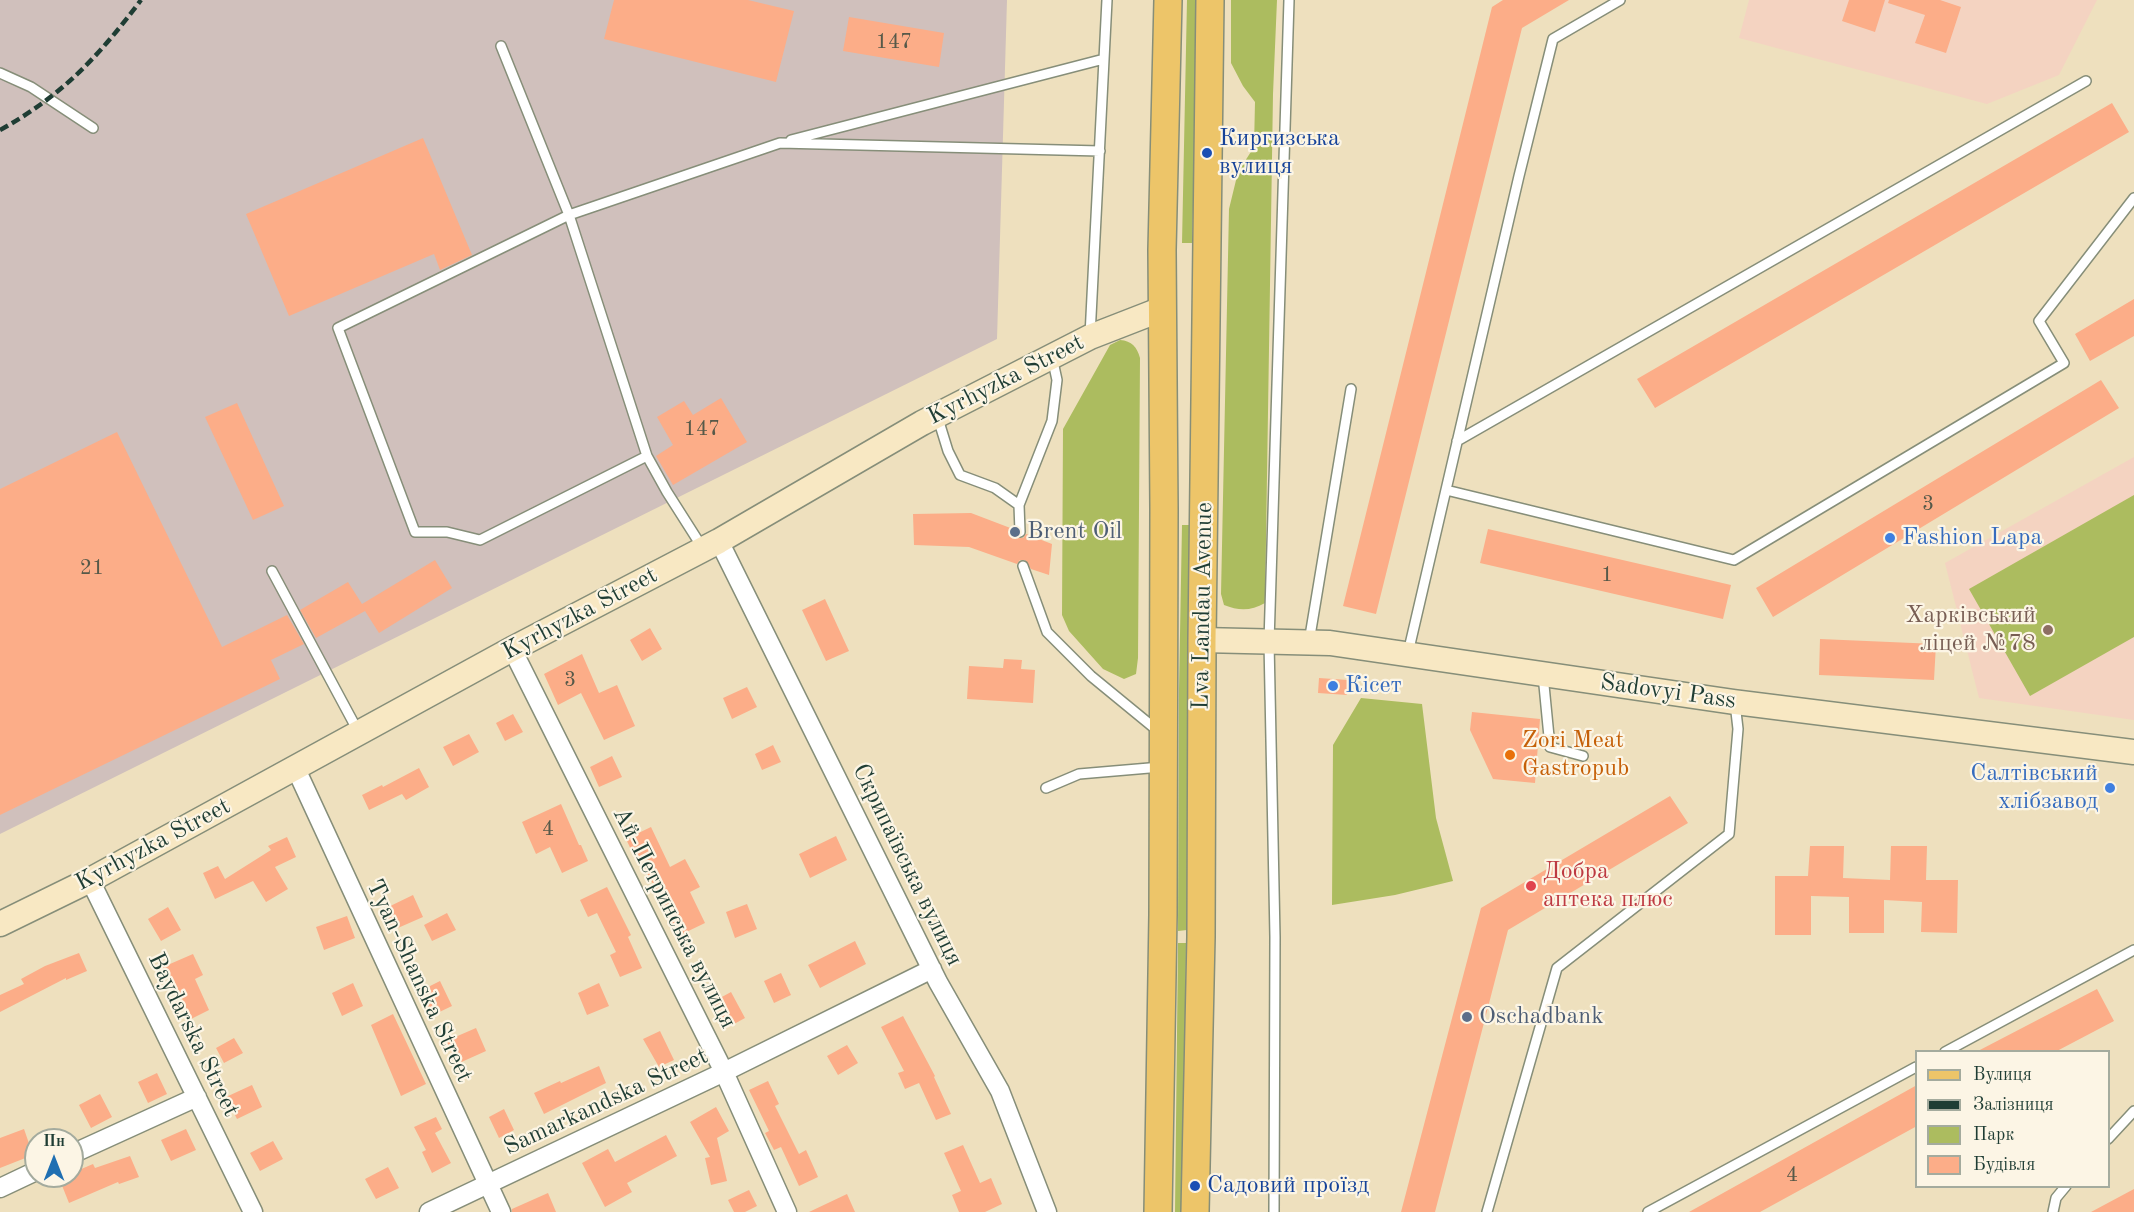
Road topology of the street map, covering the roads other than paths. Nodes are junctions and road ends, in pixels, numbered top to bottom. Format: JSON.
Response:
{"nodes":[{"id":1,"x":1107,"y":0,"type":"edge"},
{"id":2,"x":1168,"y":0,"type":"edge"},
{"id":3,"x":1210,"y":0,"type":"edge"},
{"id":4,"x":1289,"y":0,"type":"edge"},
{"id":5,"x":1620,"y":0,"type":"edge"},
{"id":6,"x":501,"y":46,"type":"dead end"},
{"id":7,"x":1104,"y":59,"type":"junction"},
{"id":8,"x":0,"y":73,"type":"edge"},
{"id":9,"x":2086,"y":81,"type":"dead end"},
{"id":10,"x":93,"y":128,"type":"dead end"},
{"id":11,"x":780,"y":143,"type":"junction"},
{"id":12,"x":1100,"y":151,"type":"junction"},
{"id":13,"x":2134,"y":198,"type":"edge"},
{"id":14,"x":569,"y":215,"type":"junction"},
{"id":15,"x":1162,"y":309,"type":"junction"},
{"id":16,"x":1207,"y":309,"type":"junction"},
{"id":17,"x":1090,"y":337,"type":"junction"},
{"id":18,"x":1051,"y":355,"type":"junction"},
{"id":19,"x":1351,"y":389,"type":"dead end"},
{"id":20,"x":922,"y":423,"type":"junction"},
{"id":21,"x":1457,"y":441,"type":"junction"},
{"id":22,"x":646,"y":456,"type":"junction"},
{"id":23,"x":1446,"y":490,"type":"junction"},
{"id":24,"x":1019,"y":506,"type":"junction"},
{"id":25,"x":1204,"y":508,"type":"junction"},
{"id":26,"x":1164,"y":509,"type":"junction"},
{"id":27,"x":1020,"y":532,"type":"dead end"},
{"id":28,"x":711,"y":545,"type":"junction"},
{"id":29,"x":1023,"y":566,"type":"dead end"},
{"id":30,"x":272,"y":571,"type":"dead end"},
{"id":31,"x":1202,"y":640,"type":"junction"},
{"id":32,"x":1269,"y":642,"type":"junction"},
{"id":33,"x":1310,"y":642,"type":"junction"},
{"id":34,"x":512,"y":649,"type":"junction"},
{"id":35,"x":1408,"y":654,"type":"junction"},
{"id":36,"x":1543,"y":673,"type":"junction"},
{"id":37,"x":1734,"y":702,"type":"junction"},
{"id":38,"x":360,"y":733,"type":"junction"},
{"id":39,"x":1163,"y":735,"type":"junction"},
{"id":40,"x":2134,"y":752,"type":"edge"},
{"id":41,"x":1583,"y":756,"type":"dead end"},
{"id":42,"x":1163,"y":767,"type":"junction"},
{"id":43,"x":296,"y":769,"type":"junction"},
{"id":44,"x":1046,"y":788,"type":"dead end"},
{"id":45,"x":90,"y":880,"type":"junction"},
{"id":46,"x":0,"y":924,"type":"edge"},
{"id":47,"x":2134,"y":950,"type":"edge"},
{"id":48,"x":932,"y":969,"type":"junction"},
{"id":49,"x":1949,"y":1050,"type":"edge"},
{"id":50,"x":1915,"y":1068,"type":"edge"},
{"id":51,"x":724,"y":1072,"type":"junction"},
{"id":52,"x":197,"y":1097,"type":"junction"},
{"id":53,"x":2134,"y":1111,"type":"edge"},
{"id":54,"x":2110,"y":1138,"type":"edge"},
{"id":55,"x":84,"y":1149,"type":"edge"},
{"id":56,"x":24,"y":1177,"type":"edge"},
{"id":57,"x":486,"y":1185,"type":"junction"},
{"id":58,"x":0,"y":1188,"type":"edge"},
{"id":59,"x":2064,"y":1188,"type":"edge"},
{"id":60,"x":254,"y":1212,"type":"edge"},
{"id":61,"x":429,"y":1212,"type":"edge"},
{"id":62,"x":501,"y":1212,"type":"edge"},
{"id":63,"x":787,"y":1212,"type":"edge"},
{"id":64,"x":1047,"y":1212,"type":"edge"},
{"id":65,"x":1158,"y":1212,"type":"edge"},
{"id":66,"x":1195,"y":1212,"type":"edge"},
{"id":67,"x":1274,"y":1212,"type":"edge"},
{"id":68,"x":1487,"y":1212,"type":"edge"},
{"id":69,"x":1648,"y":1212,"type":"edge"},
{"id":70,"x":2053,"y":1212,"type":"edge"}],
"edges":[{"from":1,"to":7,"type":"lane"},
{"from":2,"to":15,"type":"main road","name":"Lva Landau Avenue"},
{"from":3,"to":16,"type":"main road","name":"Lva Landau Avenue"},
{"from":4,"to":32,"type":"lane"},
{"from":5,"to":21,"type":"lane"},
{"from":6,"to":14,"type":"lane"},
{"from":7,"to":11,"type":"lane"},
{"from":7,"to":12,"type":"lane"},
{"from":8,"to":10,"type":"lane"},
{"from":9,"to":21,"type":"lane"},
{"from":11,"to":12,"type":"lane"},
{"from":11,"to":14,"type":"lane"},
{"from":12,"to":17,"type":"lane"},
{"from":13,"to":23,"type":"lane"},
{"from":14,"to":22,"type":"lane"},
{"from":14,"to":22,"type":"lane"},
{"from":15,"to":16,"type":"main road"},
{"from":15,"to":17,"type":"street","name":"Kyrhyzka Street"},
{"from":15,"to":26,"type":"main road","name":"Lva Landau Avenue"},
{"from":16,"to":25,"type":"main road","name":"Lva Landau Avenue"},
{"from":17,"to":18,"type":"street","name":"Kyrhyzka Street"},
{"from":18,"to":20,"type":"street","name":"Kyrhyzka Street"},
{"from":18,"to":24,"type":"lane"},
{"from":19,"to":33,"type":"lane"},
{"from":20,"to":24,"type":"lane"},
{"from":20,"to":28,"type":"street","name":"Kyrhyzka Street"},
{"from":21,"to":23,"type":"lane"},
{"from":22,"to":28,"type":"lane"},
{"from":23,"to":35,"type":"lane"},
{"from":24,"to":27,"type":"lane"},
{"from":25,"to":26,"type":"main road"},
{"from":25,"to":31,"type":"main road","name":"Lva Landau Avenue"},
{"from":26,"to":39,"type":"main road","name":"Lva Landau Avenue"},
{"from":28,"to":34,"type":"street","name":"Kyrhyzka Street"},
{"from":28,"to":48,"type":"street","name":"Скрипаївська вулиця"},
{"from":29,"to":39,"type":"lane"},
{"from":30,"to":38,"type":"lane"},
{"from":31,"to":32,"type":"street","name":"Sadovyi Pass"},
{"from":31,"to":66,"type":"main road","name":"Lva Landau Avenue"},
{"from":32,"to":33,"type":"street","name":"Sadovyi Pass"},
{"from":32,"to":67,"type":"lane"},
{"from":33,"to":35,"type":"street","name":"Sadovyi Pass"},
{"from":34,"to":38,"type":"street","name":"Kyrhyzka Street"},
{"from":34,"to":51,"type":"street","name":"Ай-Петринська вулиця"},
{"from":35,"to":36,"type":"street","name":"Sadovyi Pass"},
{"from":36,"to":37,"type":"street","name":"Sadovyi Pass"},
{"from":36,"to":41,"type":"lane"},
{"from":37,"to":40,"type":"street","name":"Sadovyi Pass"},
{"from":37,"to":68,"type":"lane"},
{"from":38,"to":43,"type":"street","name":"Kyrhyzka Street"},
{"from":39,"to":42,"type":"main road","name":"Lva Landau Avenue"},
{"from":42,"to":44,"type":"lane"},
{"from":42,"to":65,"type":"main road","name":"Lva Landau Avenue"},
{"from":43,"to":45,"type":"street","name":"Kyrhyzka Street"},
{"from":43,"to":57,"type":"street","name":"Tyan-Shanska Street"},
{"from":45,"to":46,"type":"street","name":"Kyrhyzka Street"},
{"from":45,"to":52,"type":"street","name":"Baydarska Street"},
{"from":47,"to":49,"type":"lane"},
{"from":48,"to":51,"type":"street","name":"Samarkandska Street"},
{"from":48,"to":64,"type":"street","name":"Скрипаївська вулиця"},
{"from":50,"to":69,"type":"lane"},
{"from":51,"to":57,"type":"street","name":"Samarkandska Street"},
{"from":51,"to":63,"type":"street","name":"Ай-Петринська вулиця"},
{"from":52,"to":55,"type":"street"},
{"from":52,"to":60,"type":"street","name":"Baydarska Street"},
{"from":53,"to":54,"type":"lane"},
{"from":56,"to":58,"type":"street"},
{"from":57,"to":61,"type":"street","name":"Samarkandska Street"},
{"from":57,"to":62,"type":"street","name":"Tyan-Shanska Street"},
{"from":59,"to":70,"type":"lane"}]}
